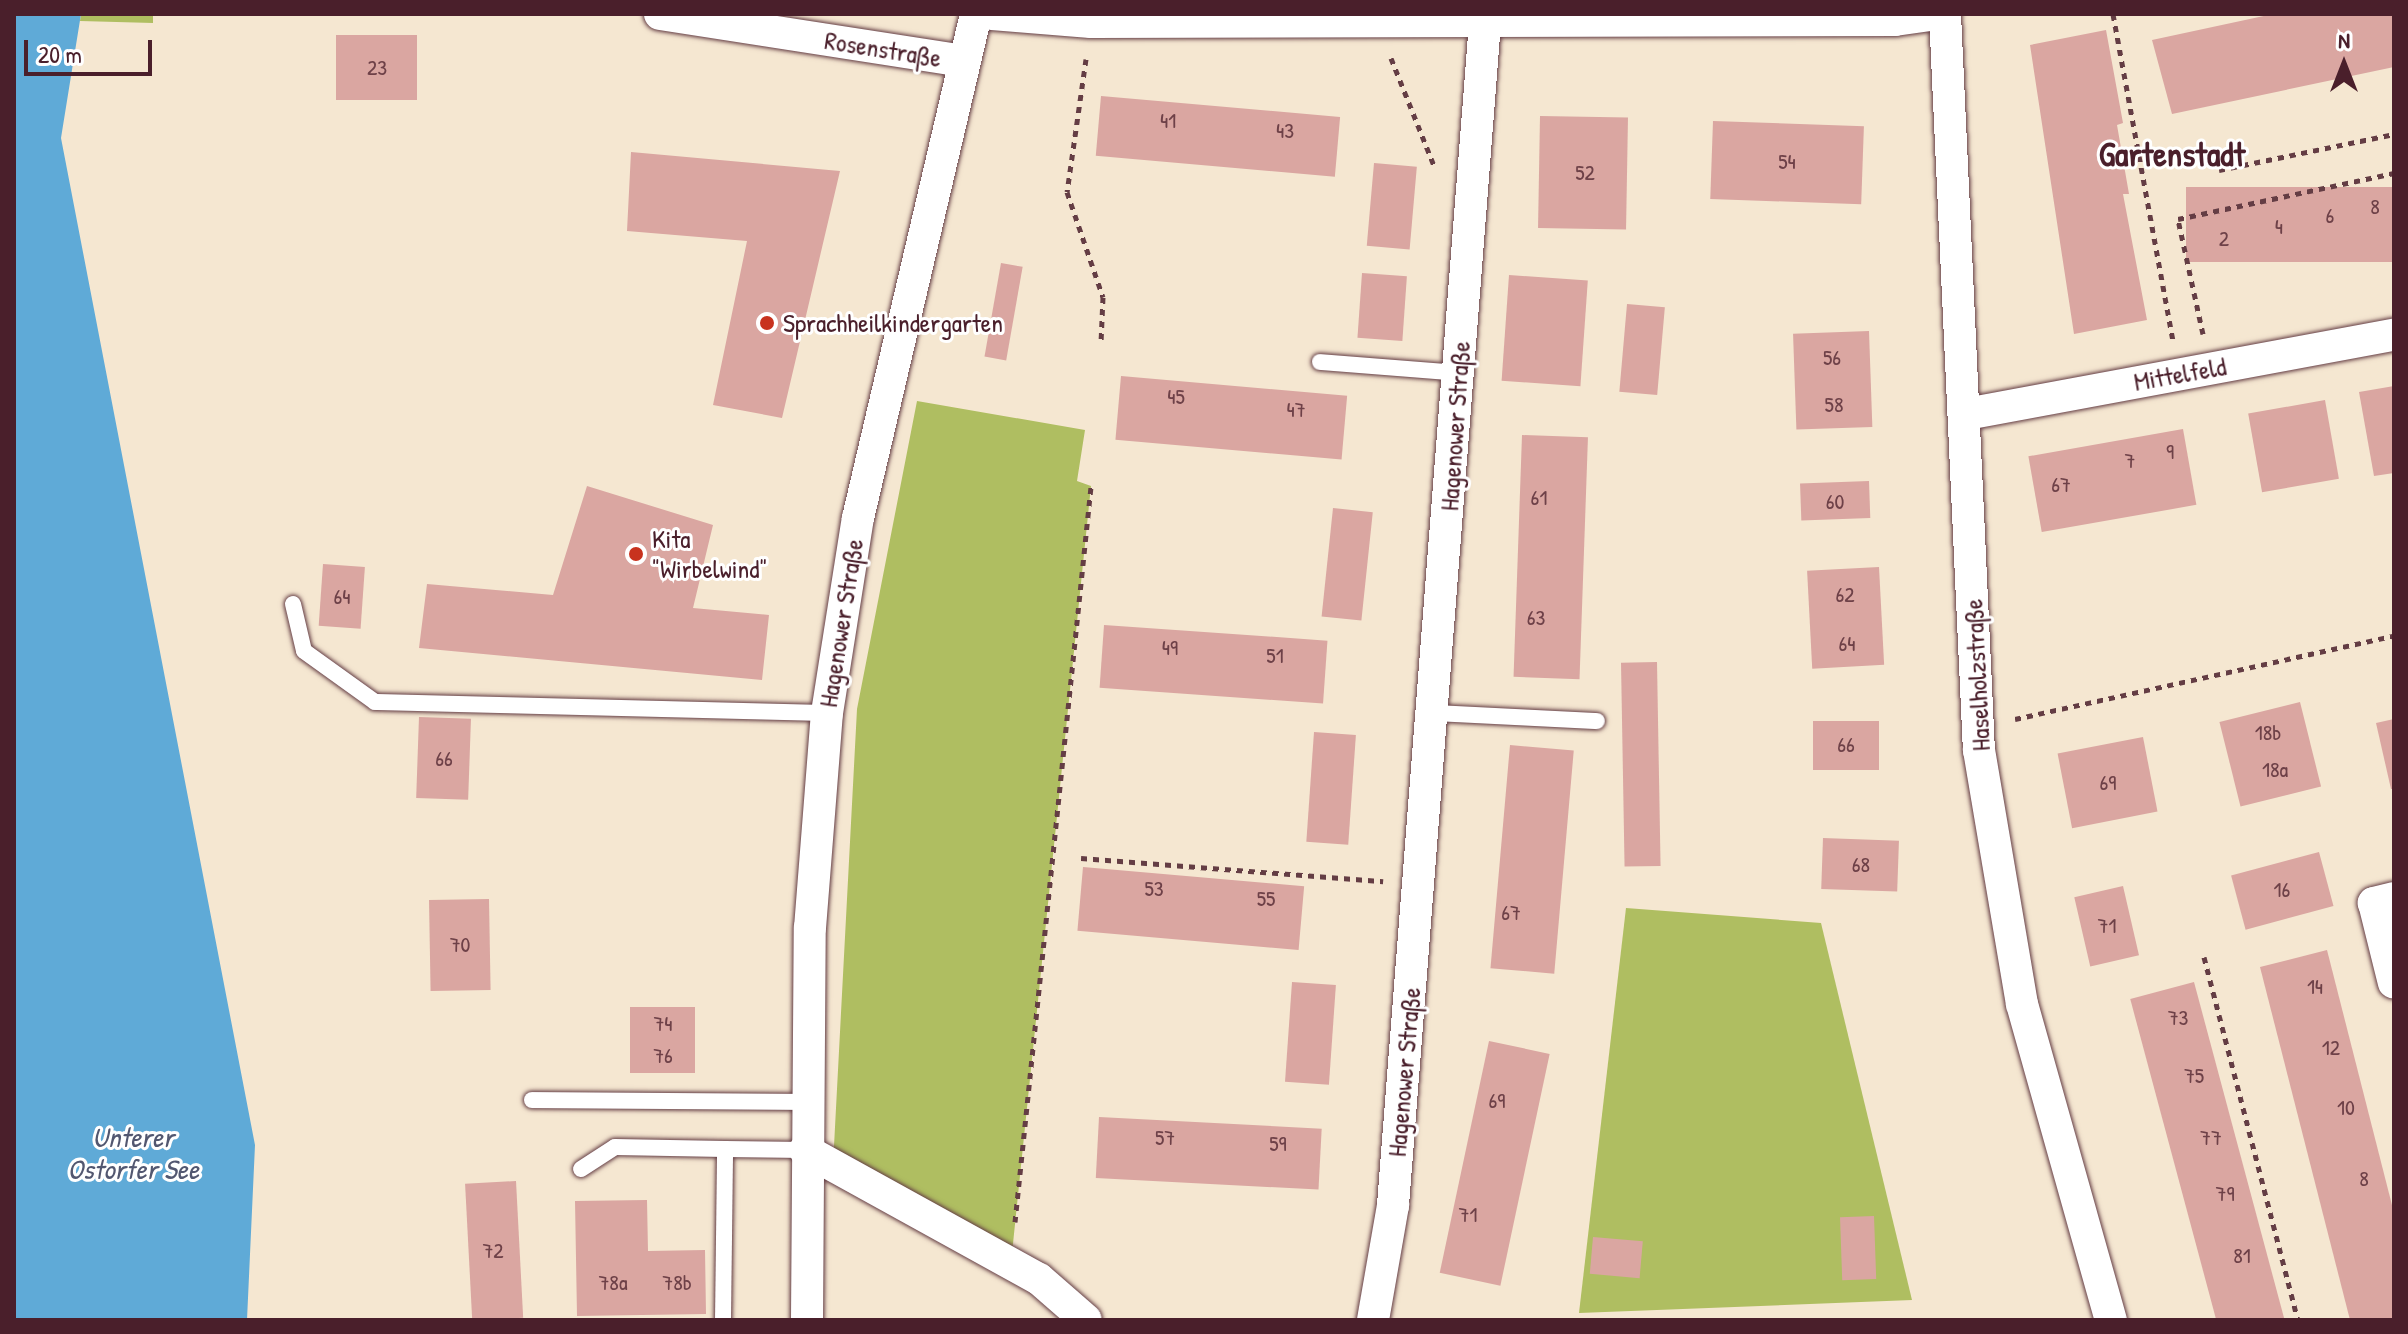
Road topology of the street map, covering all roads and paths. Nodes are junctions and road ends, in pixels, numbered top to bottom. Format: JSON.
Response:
{"nodes":[{"id":1,"x":976,"y":14,"type":"edge"},
{"id":2,"x":992,"y":14,"type":"edge"},
{"id":3,"x":1936,"y":14,"type":"edge"},
{"id":4,"x":1945,"y":14,"type":"edge"},
{"id":5,"x":2113,"y":14,"type":"edge"},
{"id":6,"x":677,"y":15,"type":"edge"},
{"id":7,"x":1895,"y":17,"type":"edge"},
{"id":8,"x":1091,"y":22,"type":"junction"},
{"id":9,"x":1377,"y":22,"type":"junction"},
{"id":10,"x":1485,"y":22,"type":"junction"},
{"id":11,"x":964,"y":61,"type":"junction"},
{"id":12,"x":2394,"y":134,"type":"edge"},
{"id":13,"x":2219,"y":170,"type":"dead end"},
{"id":14,"x":2394,"y":173,"type":"edge"},
{"id":15,"x":1438,"y":177,"type":"dead end"},
{"id":16,"x":2394,"y":335,"type":"edge"},
{"id":17,"x":1101,"y":343,"type":"dead end"},
{"id":18,"x":1320,"y":362,"type":"dead end"},
{"id":19,"x":2195,"y":371,"type":"junction"},
{"id":20,"x":1460,"y":373,"type":"junction"},
{"id":21,"x":1966,"y":414,"type":"junction"},
{"id":22,"x":1091,"y":486,"type":"dead end"},
{"id":23,"x":293,"y":604,"type":"dead end"},
{"id":24,"x":2394,"y":636,"type":"edge"},
{"id":25,"x":827,"y":713,"type":"junction"},
{"id":26,"x":1433,"y":713,"type":"junction"},
{"id":27,"x":1597,"y":721,"type":"dead end"},
{"id":28,"x":1979,"y":727,"type":"junction"},
{"id":29,"x":1081,"y":858,"type":"dead end"},
{"id":30,"x":1419,"y":884,"type":"junction"},
{"id":31,"x":2394,"y":898,"type":"edge"},
{"id":32,"x":2204,"y":957,"type":"dead end"},
{"id":33,"x":2394,"y":983,"type":"edge"},
{"id":34,"x":532,"y":1100,"type":"dead end"},
{"id":35,"x":805,"y":1102,"type":"junction"},
{"id":36,"x":725,"y":1149,"type":"junction"},
{"id":37,"x":805,"y":1150,"type":"junction"},
{"id":38,"x":581,"y":1169,"type":"dead end"},
{"id":39,"x":1011,"y":1263,"type":"junction"},
{"id":40,"x":723,"y":1320,"type":"edge"},
{"id":41,"x":807,"y":1320,"type":"edge"},
{"id":42,"x":1086,"y":1320,"type":"edge"},
{"id":43,"x":1373,"y":1320,"type":"edge"},
{"id":44,"x":2111,"y":1320,"type":"edge"},
{"id":45,"x":2298,"y":1320,"type":"edge"}],
"edges":[{"from":1,"to":11,"type":"street","name":"Hagenower Straße"},
{"from":2,"to":8,"type":"street"},
{"from":3,"to":7,"type":"street"},
{"from":4,"to":21,"type":"street","name":"Haselholzstraße"},
{"from":5,"to":19,"type":"path"},
{"from":6,"to":11,"type":"street","name":"Rosenstraße"},
{"from":7,"to":10,"type":"street"},
{"from":8,"to":9,"type":"street"},
{"from":8,"to":17,"type":"path"},
{"from":9,"to":10,"type":"street"},
{"from":9,"to":15,"type":"path"},
{"from":10,"to":20,"type":"street","name":"Hagenower Straße"},
{"from":11,"to":25,"type":"street","name":"Hagenower Straße"},
{"from":12,"to":13,"type":"path"},
{"from":14,"to":19,"type":"path"},
{"from":16,"to":19,"type":"street","name":"Mittelfeld"},
{"from":18,"to":20,"type":"lane"},
{"from":19,"to":21,"type":"street","name":"Mittelfeld"},
{"from":20,"to":26,"type":"street","name":"Hagenower Straße"},
{"from":21,"to":28,"type":"street","name":"Haselholzstraße"},
{"from":22,"to":39,"type":"path"},
{"from":23,"to":25,"type":"lane"},
{"from":24,"to":28,"type":"path"},
{"from":25,"to":35,"type":"street","name":"Hagenower Straße"},
{"from":26,"to":27,"type":"lane"},
{"from":26,"to":30,"type":"street","name":"Hagenower Straße"},
{"from":28,"to":44,"type":"street","name":"Haselholzstraße"},
{"from":29,"to":30,"type":"path"},
{"from":30,"to":43,"type":"street","name":"Hagenower Straße"},
{"from":31,"to":33,"type":"street"},
{"from":32,"to":45,"type":"path"},
{"from":34,"to":35,"type":"lane"},
{"from":35,"to":37,"type":"street","name":"Hagenower Straße"},
{"from":36,"to":37,"type":"lane"},
{"from":36,"to":38,"type":"lane"},
{"from":36,"to":40,"type":"lane"},
{"from":37,"to":39,"type":"street"},
{"from":37,"to":41,"type":"street","name":"Hagenower Straße"},
{"from":39,"to":42,"type":"street"}]}
